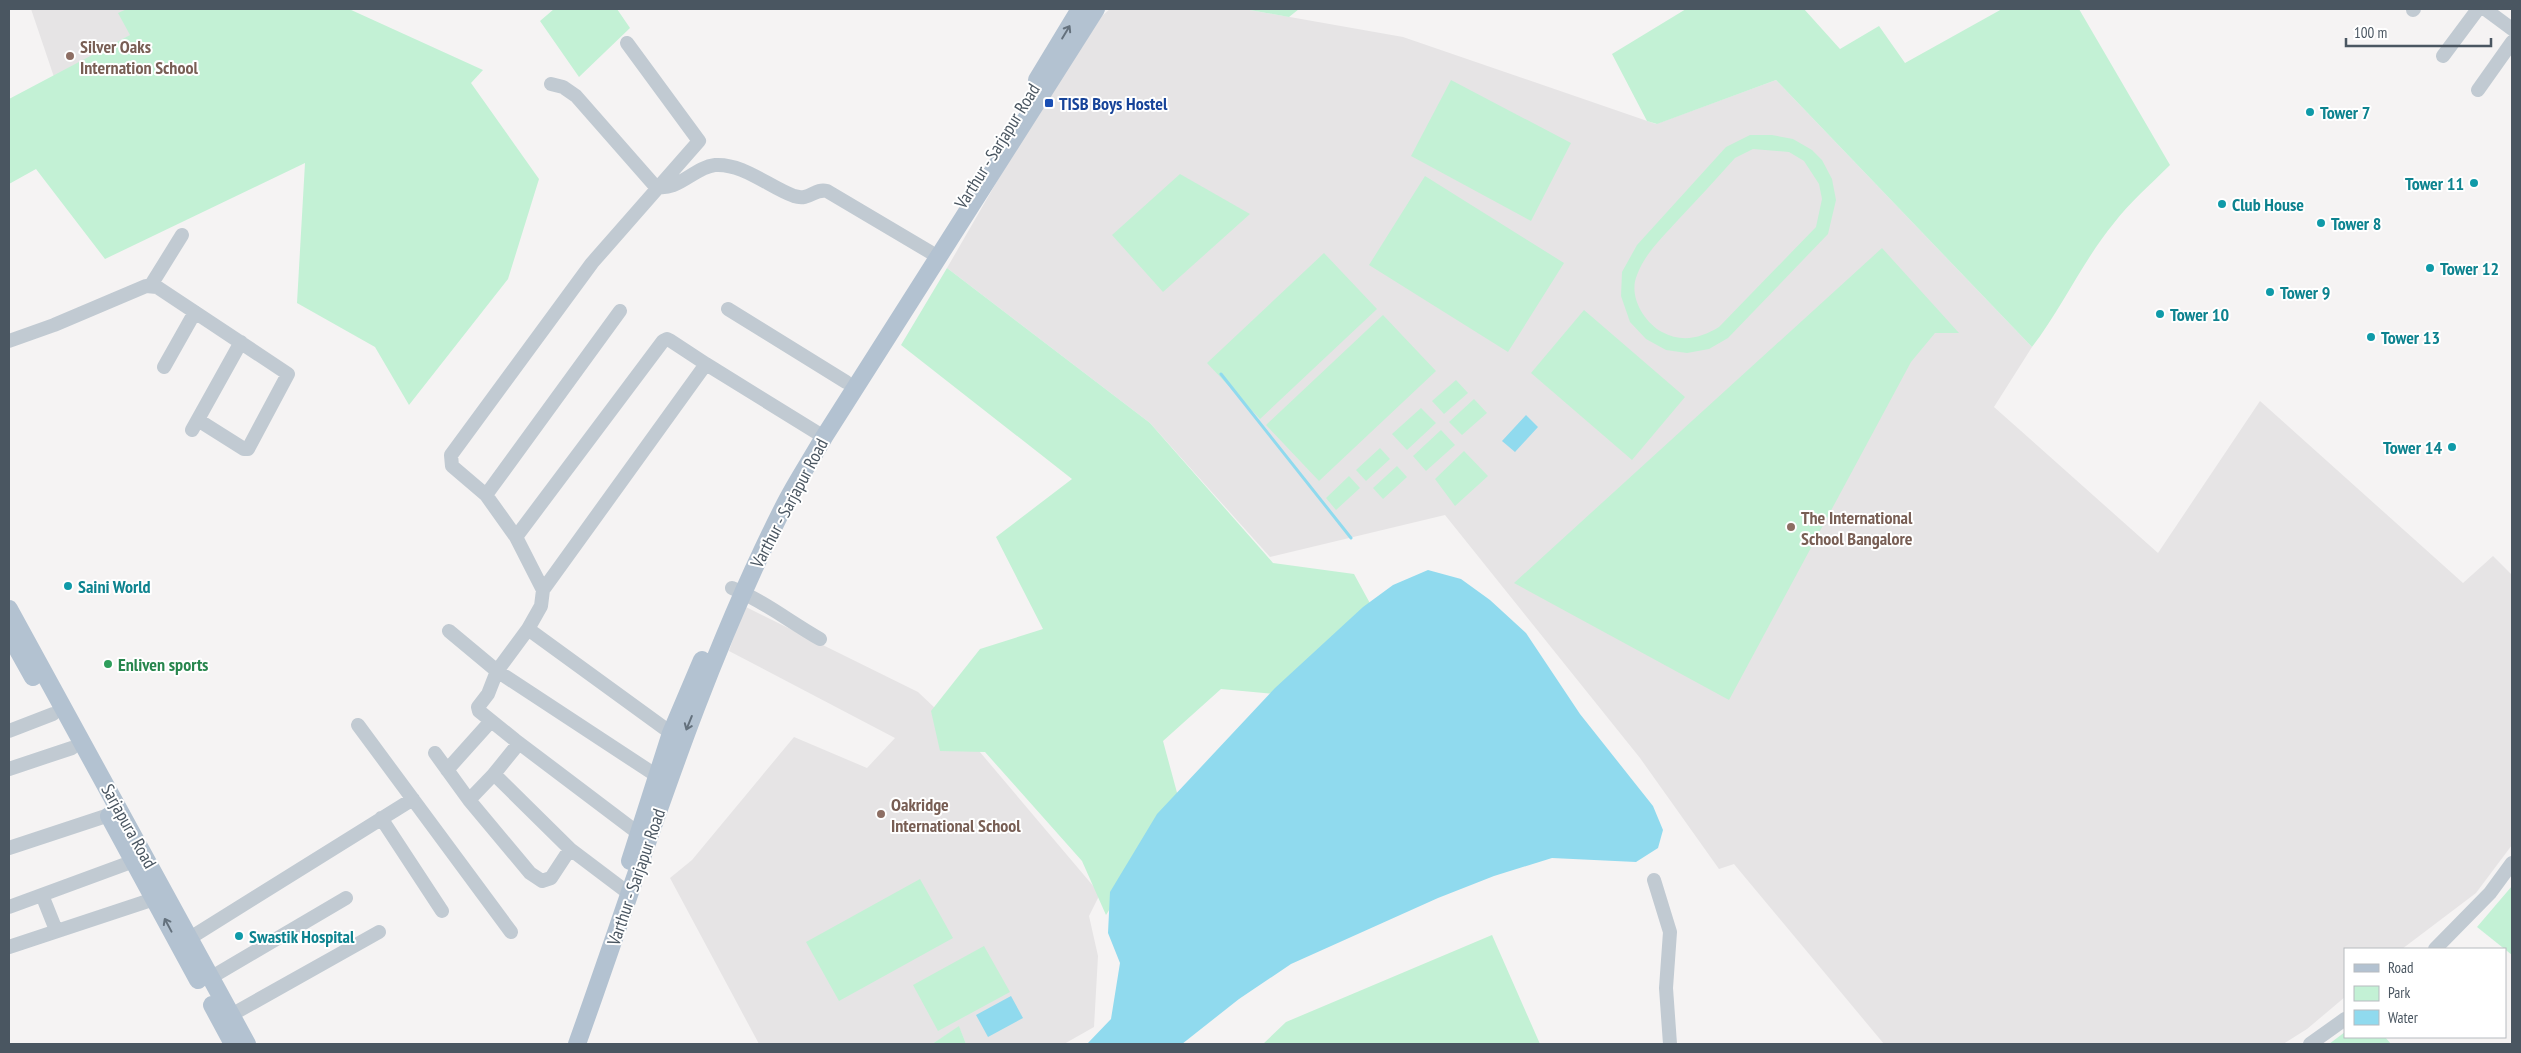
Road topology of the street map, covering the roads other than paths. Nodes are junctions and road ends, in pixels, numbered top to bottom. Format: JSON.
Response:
{"nodes":[{"id":1,"x":1080,"y":9,"type":"edge"},
{"id":2,"x":1096,"y":9,"type":"edge"},
{"id":3,"x":2478,"y":9,"type":"edge"},
{"id":4,"x":2486,"y":9,"type":"edge"},
{"id":5,"x":2512,"y":29,"type":"edge"},
{"id":6,"x":2512,"y":42,"type":"edge"},
{"id":7,"x":627,"y":43,"type":"dead end"},
{"id":8,"x":2443,"y":56,"type":"dead end"},
{"id":9,"x":551,"y":84,"type":"dead end"},
{"id":10,"x":2478,"y":90,"type":"dead end"},
{"id":11,"x":658,"y":187,"type":"junction"},
{"id":12,"x":182,"y":235,"type":"dead end"},
{"id":13,"x":930,"y":252,"type":"junction"},
{"id":14,"x":151,"y":286,"type":"junction"},
{"id":15,"x":728,"y":309,"type":"dead end"},
{"id":16,"x":620,"y":310,"type":"dead end"},
{"id":17,"x":194,"y":312,"type":"junction"},
{"id":18,"x":9,"y":341,"type":"edge"},
{"id":19,"x":241,"y":342,"type":"junction"},
{"id":20,"x":706,"y":364,"type":"junction"},
{"id":21,"x":164,"y":367,"type":"dead end"},
{"id":22,"x":846,"y":382,"type":"junction"},
{"id":23,"x":819,"y":435,"type":"junction"},
{"id":24,"x":486,"y":495,"type":"junction"},
{"id":25,"x":516,"y":538,"type":"junction"},
{"id":26,"x":544,"y":590,"type":"junction"},
{"id":27,"x":738,"y":590,"type":"junction"},
{"id":28,"x":9,"y":609,"type":"edge"},
{"id":29,"x":528,"y":629,"type":"junction"},
{"id":30,"x":449,"y":631,"type":"dead end"},
{"id":31,"x":9,"y":634,"type":"edge"},
{"id":32,"x":820,"y":639,"type":"dead end"},
{"id":33,"x":497,"y":671,"type":"junction"},
{"id":34,"x":53,"y":714,"type":"junction"},
{"id":35,"x":491,"y":721,"type":"junction"},
{"id":36,"x":358,"y":725,"type":"dead end"},
{"id":37,"x":9,"y":731,"type":"edge"},
{"id":38,"x":672,"y":733,"type":"junction"},
{"id":39,"x":519,"y":743,"type":"junction"},
{"id":40,"x":72,"y":748,"type":"junction"},
{"id":41,"x":435,"y":753,"type":"dead end"},
{"id":42,"x":9,"y":769,"type":"edge"},
{"id":43,"x":447,"y":770,"type":"junction"},
{"id":44,"x":494,"y":774,"type":"junction"},
{"id":45,"x":657,"y":776,"type":"junction"},
{"id":46,"x":413,"y":799,"type":"junction"},
{"id":47,"x":469,"y":800,"type":"junction"},
{"id":48,"x":108,"y":815,"type":"junction"},
{"id":49,"x":381,"y":818,"type":"junction"},
{"id":50,"x":638,"y":833,"type":"junction"},
{"id":51,"x":9,"y":848,"type":"edge"},
{"id":52,"x":570,"y":849,"type":"junction"},
{"id":53,"x":134,"y":862,"type":"junction"},
{"id":54,"x":2512,"y":864,"type":"edge"},
{"id":55,"x":1654,"y":880,"type":"dead end"},
{"id":56,"x":623,"y":889,"type":"junction"},
{"id":57,"x":42,"y":895,"type":"junction"},
{"id":58,"x":346,"y":898,"type":"dead end"},
{"id":59,"x":154,"y":899,"type":"junction"},
{"id":60,"x":9,"y":907,"type":"edge"},
{"id":61,"x":442,"y":911,"type":"dead end"},
{"id":62,"x":56,"y":930,"type":"junction"},
{"id":63,"x":379,"y":932,"type":"dead end"},
{"id":64,"x":511,"y":932,"type":"dead end"},
{"id":65,"x":185,"y":942,"type":"junction"},
{"id":66,"x":9,"y":948,"type":"edge"},
{"id":67,"x":2436,"y":948,"type":"edge"},
{"id":68,"x":210,"y":978,"type":"junction"},
{"id":69,"x":231,"y":1015,"type":"junction"},
{"id":70,"x":2344,"y":1020,"type":"edge"},
{"id":71,"x":233,"y":1044,"type":"edge"},
{"id":72,"x":247,"y":1044,"type":"edge"},
{"id":73,"x":570,"y":1044,"type":"edge"},
{"id":74,"x":577,"y":1044,"type":"edge"},
{"id":75,"x":1670,"y":1044,"type":"edge"},
{"id":76,"x":2310,"y":1044,"type":"edge"}],
"edges":[{"from":13,"to":1,"type":"main road","name":"Varthur - Sarjapur Road","one_way":true},
{"from":2,"to":23,"type":"main road","name":"Varthur - Sarjapur Road"},
{"from":3,"to":8,"type":"street"},
{"from":4,"to":5,"type":"street"},
{"from":6,"to":10,"type":"street"},
{"from":7,"to":11,"type":"street"},
{"from":9,"to":11,"type":"street"},
{"from":11,"to":13,"type":"street"},
{"from":11,"to":24,"type":"street"},
{"from":12,"to":14,"type":"street"},
{"from":13,"to":22,"type":"main road","name":"Varthur - Sarjapur Road"},
{"from":14,"to":17,"type":"street"},
{"from":14,"to":18,"type":"street"},
{"from":15,"to":22,"type":"street"},
{"from":16,"to":24,"type":"street"},
{"from":17,"to":19,"type":"street"},
{"from":17,"to":21,"type":"street"},
{"from":19,"to":19,"type":"street"},
{"from":20,"to":23,"type":"street"},
{"from":20,"to":25,"type":"street"},
{"from":20,"to":26,"type":"street"},
{"from":22,"to":23,"type":"main road","name":"Varthur - Sarjapur Road"},
{"from":23,"to":27,"type":"main road","name":"Varthur - Sarjapur Road"},
{"from":24,"to":25,"type":"street"},
{"from":25,"to":26,"type":"street"},
{"from":26,"to":29,"type":"street"},
{"from":27,"to":32,"type":"street"},
{"from":27,"to":38,"type":"main road","name":"Varthur - Sarjapur Road"},
{"from":27,"to":74,"type":"main road","name":"Varthur - Sarjapur Road","one_way":true},
{"from":28,"to":65,"type":"main road","name":"Sarjapura Road"},
{"from":29,"to":33,"type":"street"},
{"from":29,"to":38,"type":"street"},
{"from":30,"to":33,"type":"street"},
{"from":31,"to":34,"type":"main road","name":"Sarjapura Road"},
{"from":33,"to":35,"type":"street"},
{"from":33,"to":45,"type":"street"},
{"from":34,"to":37,"type":"street"},
{"from":34,"to":40,"type":"main road","name":"Sarjapura Road"},
{"from":35,"to":39,"type":"street"},
{"from":35,"to":43,"type":"street"},
{"from":36,"to":46,"type":"street"},
{"from":38,"to":45,"type":"main road","name":"Varthur - Sarjapur Road"},
{"from":39,"to":44,"type":"street"},
{"from":39,"to":50,"type":"street"},
{"from":40,"to":42,"type":"street"},
{"from":40,"to":48,"type":"main road","name":"Sarjapura Road"},
{"from":41,"to":43,"type":"street"},
{"from":43,"to":47,"type":"street"},
{"from":44,"to":47,"type":"street"},
{"from":44,"to":52,"type":"street"},
{"from":45,"to":50,"type":"main road","name":"Varthur - Sarjapur Road"},
{"from":46,"to":49,"type":"street"},
{"from":46,"to":64,"type":"street"},
{"from":47,"to":52,"type":"street"},
{"from":48,"to":51,"type":"street"},
{"from":48,"to":53,"type":"main road","name":"Sarjapura Road"},
{"from":49,"to":61,"type":"street"},
{"from":49,"to":65,"type":"street"},
{"from":50,"to":56,"type":"main road","name":"Varthur - Sarjapur Road"},
{"from":52,"to":56,"type":"street"},
{"from":53,"to":57,"type":"street"},
{"from":53,"to":59,"type":"main road","name":"Sarjapura Road"},
{"from":54,"to":67,"type":"street"},
{"from":55,"to":75,"type":"street"},
{"from":56,"to":73,"type":"main road","name":"Varthur - Sarjapur Road"},
{"from":57,"to":60,"type":"street"},
{"from":57,"to":62,"type":"street"},
{"from":58,"to":68,"type":"street"},
{"from":59,"to":62,"type":"street"},
{"from":65,"to":59,"type":"main road","name":"Sarjapura Road","one_way":true},
{"from":62,"to":66,"type":"street"},
{"from":63,"to":69,"type":"street"},
{"from":65,"to":68,"type":"main road","name":"Sarjapura Road"},
{"from":65,"to":71,"type":"main road","name":"Sarjapura Road"},
{"from":68,"to":69,"type":"main road","name":"Sarjapura Road"},
{"from":69,"to":72,"type":"main road","name":"Sarjapura Road"},
{"from":70,"to":76,"type":"street"}]}
